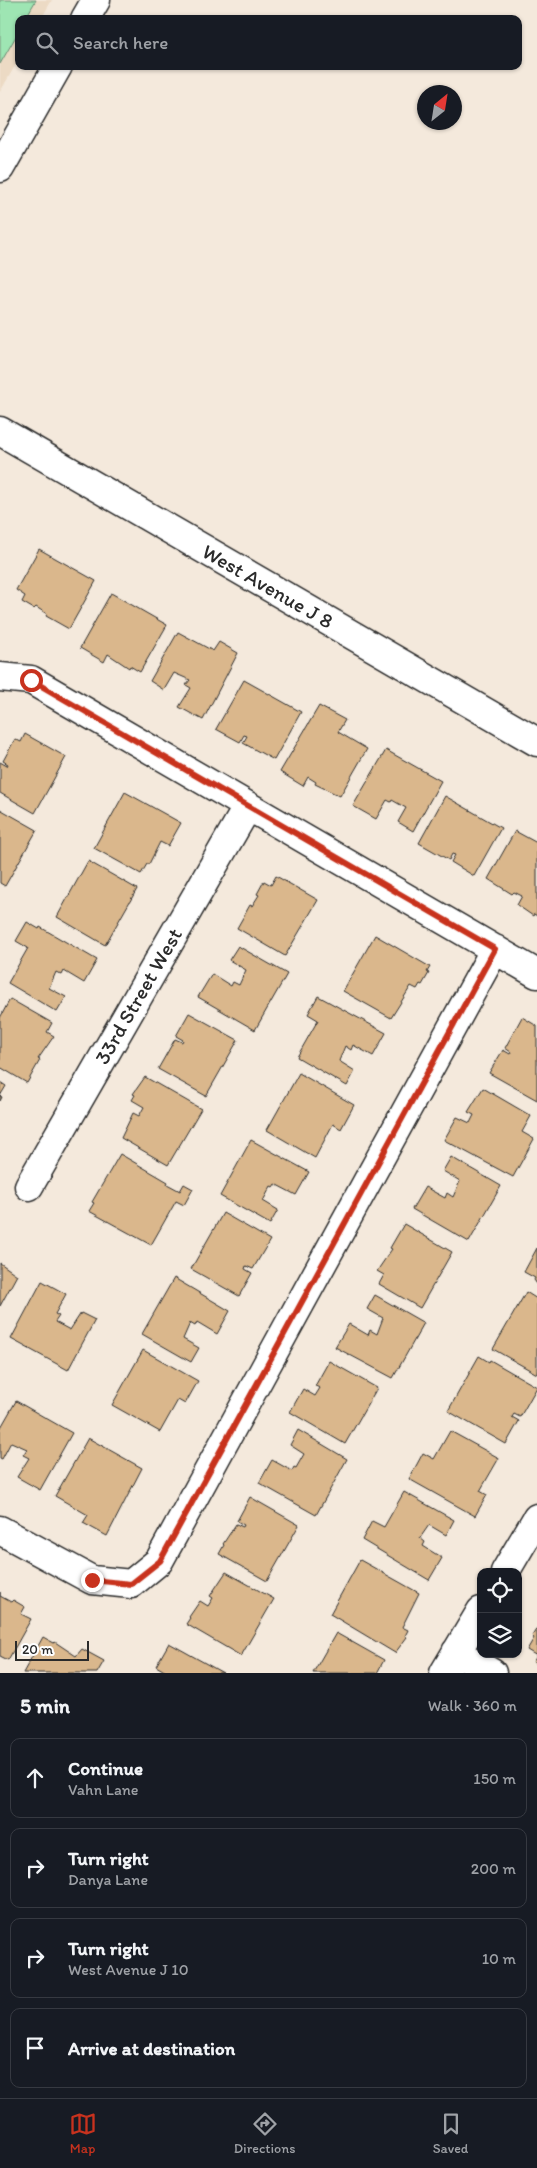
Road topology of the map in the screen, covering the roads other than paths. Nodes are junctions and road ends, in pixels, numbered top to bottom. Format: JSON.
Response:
{"nodes":[{"id":1,"x":96,"y":0,"type":"edge"},
{"id":2,"x":87,"y":15,"type":"edge"},
{"id":3,"x":56,"y":70,"type":"edge"},
{"id":4,"x":0,"y":168,"type":"edge"},
{"id":5,"x":0,"y":431,"type":"edge"},
{"id":6,"x":0,"y":677,"type":"edge"},
{"id":7,"x":537,"y":742,"type":"edge"},
{"id":8,"x":248,"y":806,"type":"junction"},
{"id":9,"x":495,"y":949,"type":"junction"},
{"id":10,"x":537,"y":974,"type":"edge"},
{"id":11,"x":29,"y":1186,"type":"dead end"},
{"id":12,"x":537,"y":1518,"type":"edge"},
{"id":13,"x":0,"y":1530,"type":"edge"},
{"id":14,"x":507,"y":1568,"type":"edge"},
{"id":15,"x":480,"y":1613,"type":"edge"},
{"id":16,"x":450,"y":1662,"type":"edge"},
{"id":17,"x":492,"y":1673,"type":"edge"}],
"edges":[{"from":1,"to":2,"type":"street"},
{"from":3,"to":4,"type":"street"},
{"from":5,"to":7,"type":"street","name":"West Avenue J 8"},
{"from":6,"to":8,"type":"street"},
{"from":8,"to":9,"type":"street"},
{"from":8,"to":11,"type":"street","name":"33rd Street West"},
{"from":9,"to":10,"type":"street"},
{"from":9,"to":13,"type":"street"},
{"from":12,"to":14,"type":"street"},
{"from":15,"to":16,"type":"street"},
{"from":16,"to":17,"type":"street"}]}
